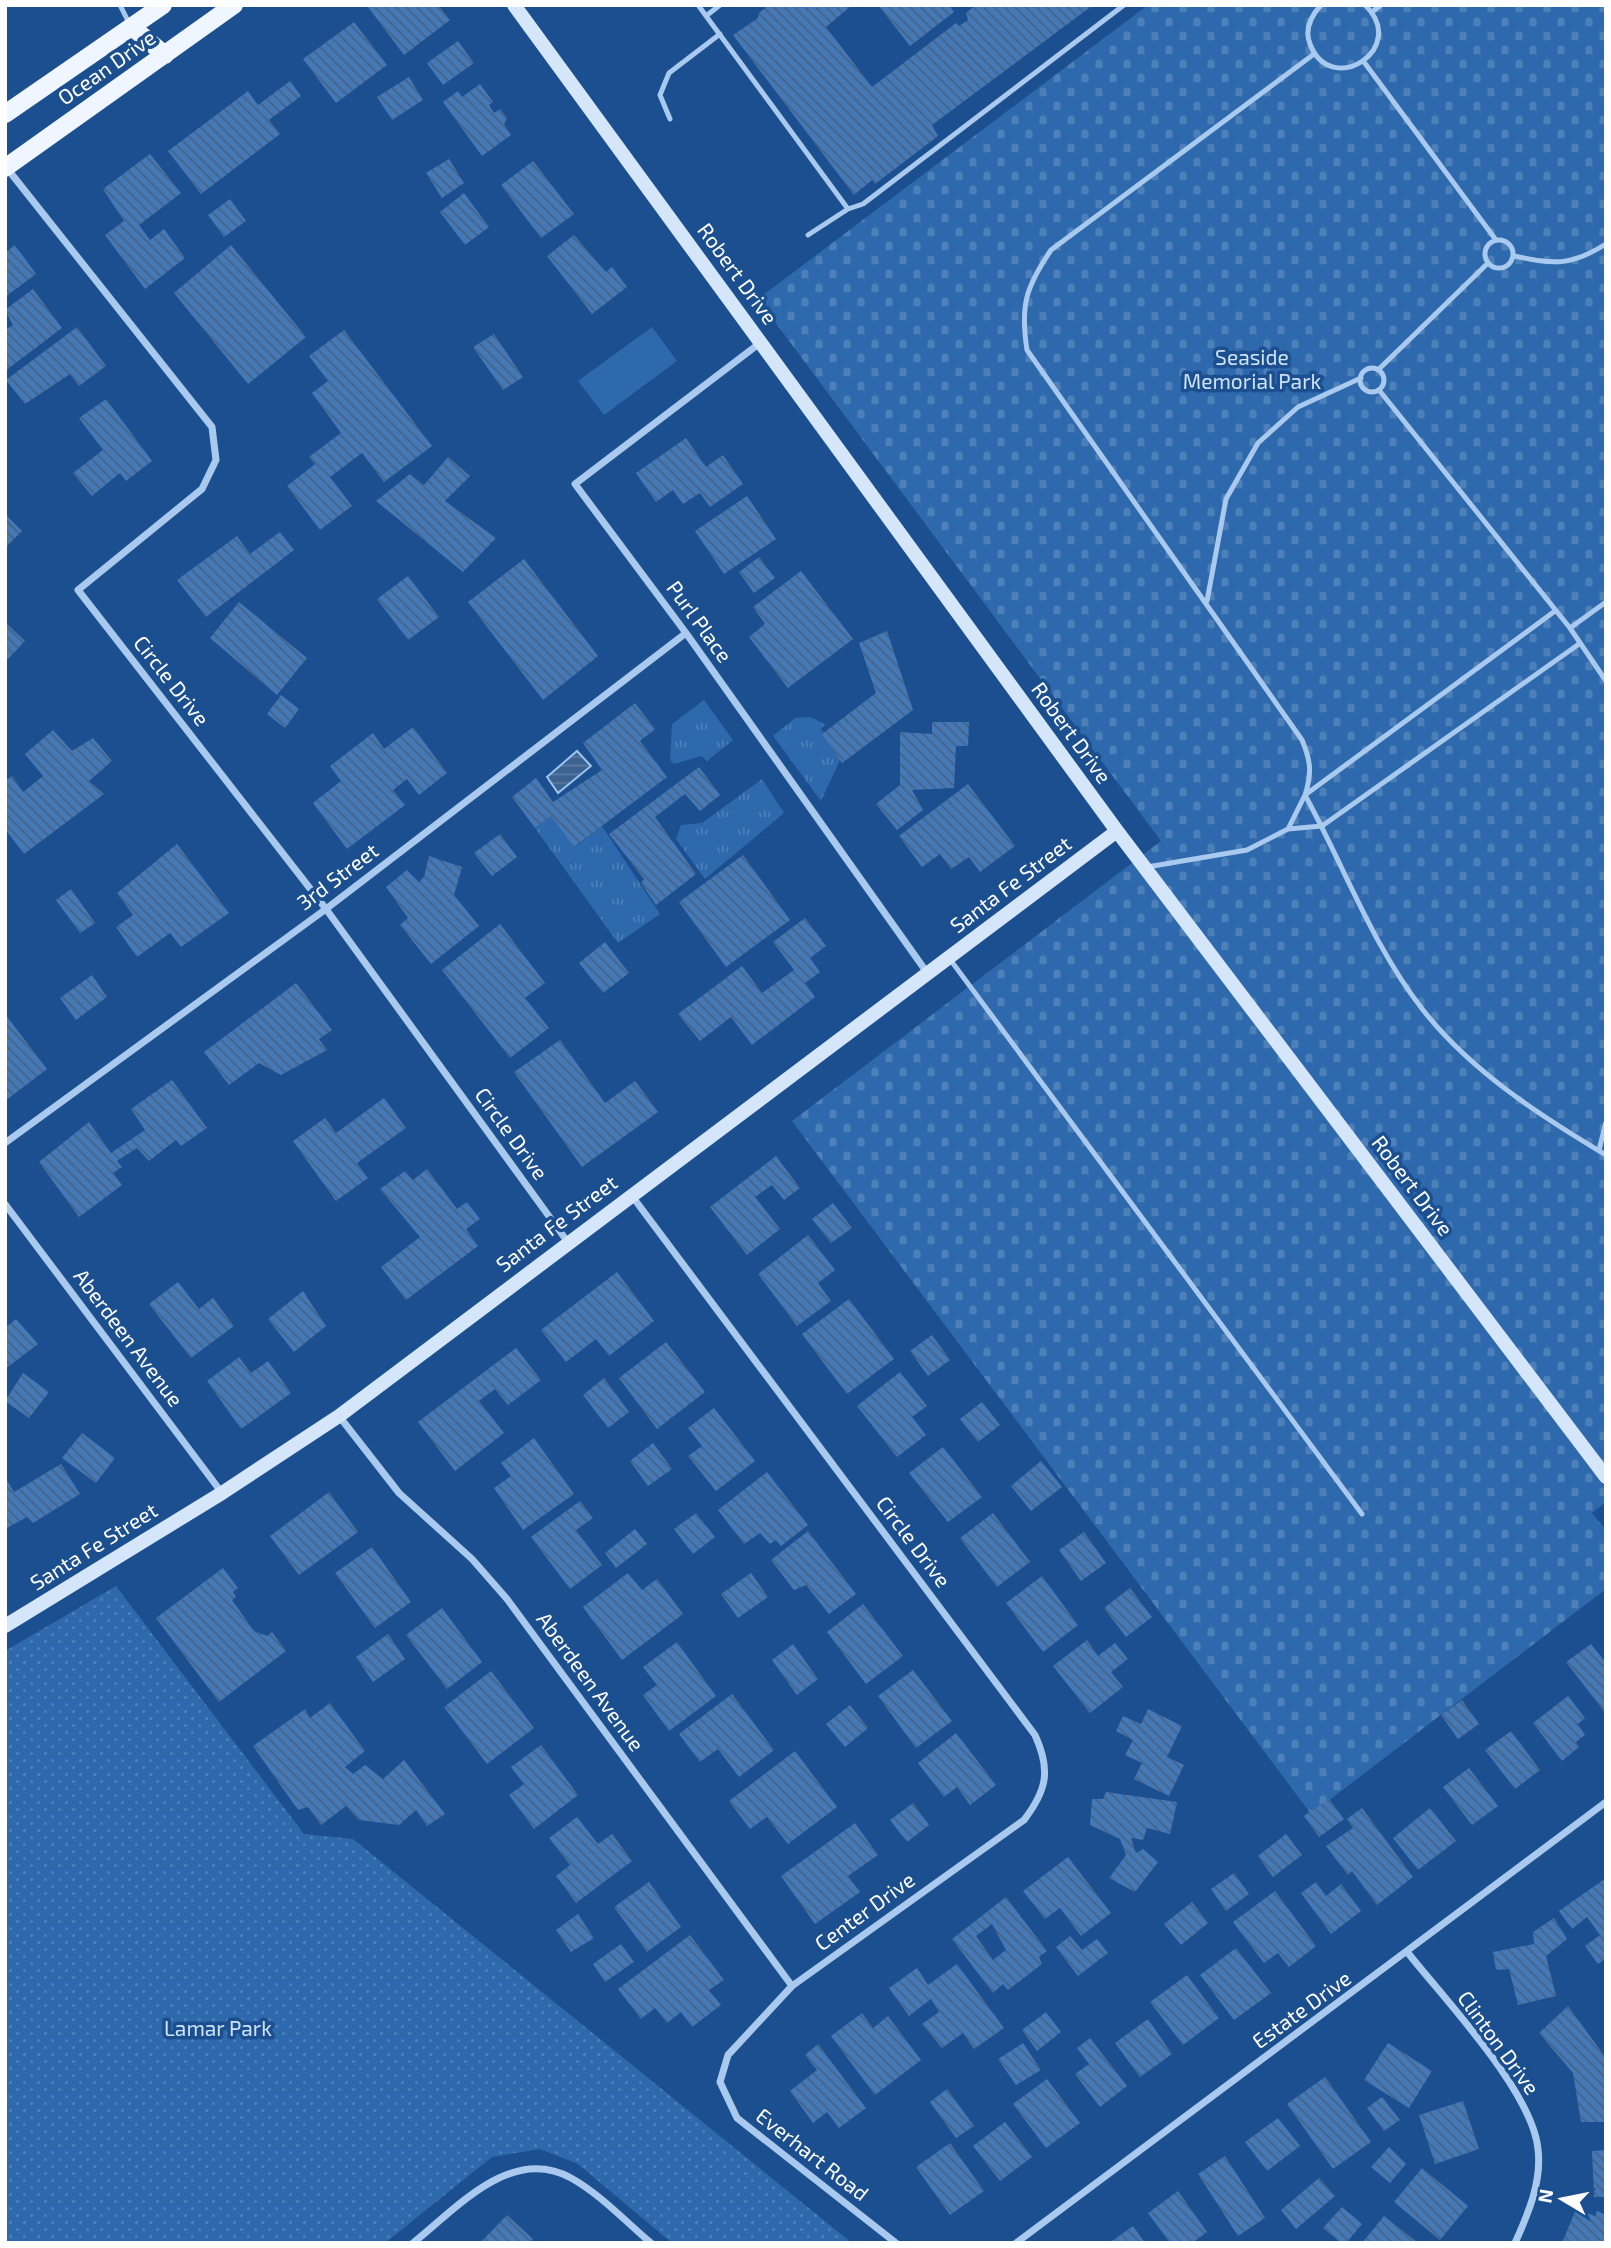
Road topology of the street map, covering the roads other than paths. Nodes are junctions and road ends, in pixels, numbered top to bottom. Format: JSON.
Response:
{"nodes":[{"id":1,"x":120,"y":5,"type":"edge"},
{"id":2,"x":163,"y":5,"type":"edge"},
{"id":3,"x":234,"y":5,"type":"edge"},
{"id":4,"x":514,"y":5,"type":"edge"},
{"id":5,"x":698,"y":5,"type":"edge"},
{"id":6,"x":720,"y":5,"type":"edge"},
{"id":7,"x":1124,"y":5,"type":"edge"},
{"id":8,"x":1321,"y":5,"type":"edge"},
{"id":9,"x":1365,"y":5,"type":"edge"},
{"id":10,"x":1381,"y":5,"type":"edge"},
{"id":11,"x":1372,"y":12,"type":"junction"},
{"id":12,"x":706,"y":16,"type":"junction"},
{"id":13,"x":132,"y":27,"type":"junction"},
{"id":14,"x":720,"y":34,"type":"junction"},
{"id":15,"x":1314,"y":54,"type":"junction"},
{"id":16,"x":165,"y":55,"type":"junction"},
{"id":17,"x":1364,"y":62,"type":"junction"},
{"id":18,"x":5,"y":114,"type":"edge"},
{"id":19,"x":670,"y":119,"type":"dead end"},
{"id":20,"x":6,"y":167,"type":"edge"},
{"id":21,"x":848,"y":209,"type":"junction"},
{"id":22,"x":808,"y":235,"type":"dead end"},
{"id":23,"x":1496,"y":240,"type":"junction"},
{"id":24,"x":1606,"y":244,"type":"edge"},
{"id":25,"x":1514,"y":256,"type":"junction"},
{"id":26,"x":1488,"y":262,"type":"junction"},
{"id":27,"x":761,"y":342,"type":"junction"},
{"id":28,"x":1379,"y":369,"type":"junction"},
{"id":29,"x":1361,"y":378,"type":"junction"},
{"id":30,"x":1379,"y":390,"type":"junction"},
{"id":31,"x":1207,"y":601,"type":"junction"},
{"id":32,"x":1606,"y":602,"type":"edge"},
{"id":33,"x":1555,"y":611,"type":"junction"},
{"id":34,"x":1570,"y":628,"type":"junction"},
{"id":35,"x":686,"y":633,"type":"junction"},
{"id":36,"x":1579,"y":644,"type":"junction"},
{"id":37,"x":1606,"y":681,"type":"edge"},
{"id":38,"x":1305,"y":795,"type":"junction"},
{"id":39,"x":1322,"y":827,"type":"junction"},
{"id":40,"x":1288,"y":829,"type":"junction"},
{"id":41,"x":1117,"y":831,"type":"junction"},
{"id":42,"x":1144,"y":867,"type":"junction"},
{"id":43,"x":326,"y":909,"type":"junction"},
{"id":44,"x":949,"y":958,"type":"junction"},
{"id":45,"x":928,"y":974,"type":"junction"},
{"id":46,"x":1606,"y":1122,"type":"edge"},
{"id":47,"x":5,"y":1143,"type":"edge"},
{"id":48,"x":1599,"y":1150,"type":"junction"},
{"id":49,"x":1606,"y":1155,"type":"edge"},
{"id":50,"x":631,"y":1195,"type":"junction"},
{"id":51,"x":5,"y":1204,"type":"edge"},
{"id":52,"x":567,"y":1241,"type":"junction"},
{"id":53,"x":339,"y":1416,"type":"junction"},
{"id":54,"x":1606,"y":1477,"type":"edge"},
{"id":55,"x":222,"y":1493,"type":"junction"},
{"id":56,"x":1362,"y":1514,"type":"dead end"},
{"id":57,"x":5,"y":1626,"type":"edge"},
{"id":58,"x":1045,"y":1783,"type":"joint"},
{"id":59,"x":1606,"y":1802,"type":"edge"},
{"id":60,"x":1408,"y":1953,"type":"junction"},
{"id":61,"x":792,"y":1986,"type":"junction"},
{"id":62,"x":720,"y":2082,"type":"joint"},
{"id":63,"x":413,"y":2243,"type":"edge"},
{"id":64,"x":651,"y":2243,"type":"edge"},
{"id":65,"x":896,"y":2243,"type":"edge"},
{"id":66,"x":1016,"y":2243,"type":"edge"},
{"id":67,"x":1515,"y":2243,"type":"edge"}],
"edges":[{"from":1,"to":13,"type":"lane"},
{"from":2,"to":13,"type":"main road","name":"Ocean Drive"},
{"from":3,"to":16,"type":"main road","name":"Ocean Drive"},
{"from":4,"to":27,"type":"street","name":"Robert Drive"},
{"from":5,"to":12,"type":"lane"},
{"from":6,"to":12,"type":"lane"},
{"from":7,"to":21,"type":"lane"},
{"from":8,"to":15,"type":"lane"},
{"from":9,"to":11,"type":"lane"},
{"from":10,"to":11,"type":"lane"},
{"from":11,"to":17,"type":"lane"},
{"from":12,"to":14,"type":"lane"},
{"from":13,"to":16,"type":"main road"},
{"from":13,"to":18,"type":"main road","name":"Ocean Drive"},
{"from":14,"to":19,"type":"lane"},
{"from":14,"to":21,"type":"lane"},
{"from":15,"to":17,"type":"lane"},
{"from":15,"to":31,"type":"lane"},
{"from":16,"to":20,"type":"main road","name":"Ocean Drive"},
{"from":17,"to":23,"type":"lane"},
{"from":20,"to":43,"type":"street","name":"Circle Drive"},
{"from":21,"to":22,"type":"lane"},
{"from":23,"to":25,"type":"lane"},
{"from":23,"to":26,"type":"lane"},
{"from":24,"to":25,"type":"lane"},
{"from":25,"to":26,"type":"lane"},
{"from":26,"to":28,"type":"lane"},
{"from":27,"to":35,"type":"street","name":"Purl Place"},
{"from":27,"to":41,"type":"street","name":"Robert Drive"},
{"from":28,"to":29,"type":"lane"},
{"from":28,"to":30,"type":"lane"},
{"from":29,"to":30,"type":"lane"},
{"from":29,"to":31,"type":"lane"},
{"from":30,"to":33,"type":"lane"},
{"from":31,"to":38,"type":"lane"},
{"from":32,"to":34,"type":"lane"},
{"from":33,"to":34,"type":"lane"},
{"from":33,"to":38,"type":"lane"},
{"from":34,"to":36,"type":"lane"},
{"from":35,"to":43,"type":"street","name":"3rd Street"},
{"from":35,"to":45,"type":"street","name":"Purl Place"},
{"from":36,"to":37,"type":"lane"},
{"from":36,"to":39,"type":"lane"},
{"from":38,"to":39,"type":"lane"},
{"from":38,"to":40,"type":"lane"},
{"from":39,"to":40,"type":"lane"},
{"from":39,"to":48,"type":"lane"},
{"from":40,"to":42,"type":"lane"},
{"from":41,"to":42,"type":"street","name":"Robert Drive"},
{"from":41,"to":44,"type":"street","name":"Santa Fe Street"},
{"from":42,"to":54,"type":"street","name":"Robert Drive"},
{"from":43,"to":47,"type":"street","name":"3rd Street"},
{"from":43,"to":52,"type":"street","name":"Circle Drive"},
{"from":44,"to":45,"type":"street","name":"Santa Fe Street"},
{"from":44,"to":56,"type":"lane"},
{"from":45,"to":50,"type":"street","name":"Santa Fe Street"},
{"from":46,"to":48,"type":"lane"},
{"from":48,"to":49,"type":"lane"},
{"from":50,"to":52,"type":"street","name":"Santa Fe Street"},
{"from":50,"to":58,"type":"street","name":"Circle Drive"},
{"from":51,"to":55,"type":"street","name":"Aberdeen Avenue"},
{"from":52,"to":53,"type":"street","name":"Santa Fe Street"},
{"from":53,"to":55,"type":"street","name":"Santa Fe Street"},
{"from":53,"to":61,"type":"street","name":"Aberdeen Avenue"},
{"from":55,"to":57,"type":"street","name":"Santa Fe Street"},
{"from":58,"to":61,"type":"street","name":"Center Drive"},
{"from":59,"to":60,"type":"street","name":"Estate Drive"},
{"from":60,"to":66,"type":"street","name":"Estate Drive"},
{"from":60,"to":67,"type":"street","name":"Clinton Drive"},
{"from":61,"to":62,"type":"street","name":"Center Drive"},
{"from":62,"to":65,"type":"street","name":"Everhart Road"},
{"from":63,"to":64,"type":"street"}]}
